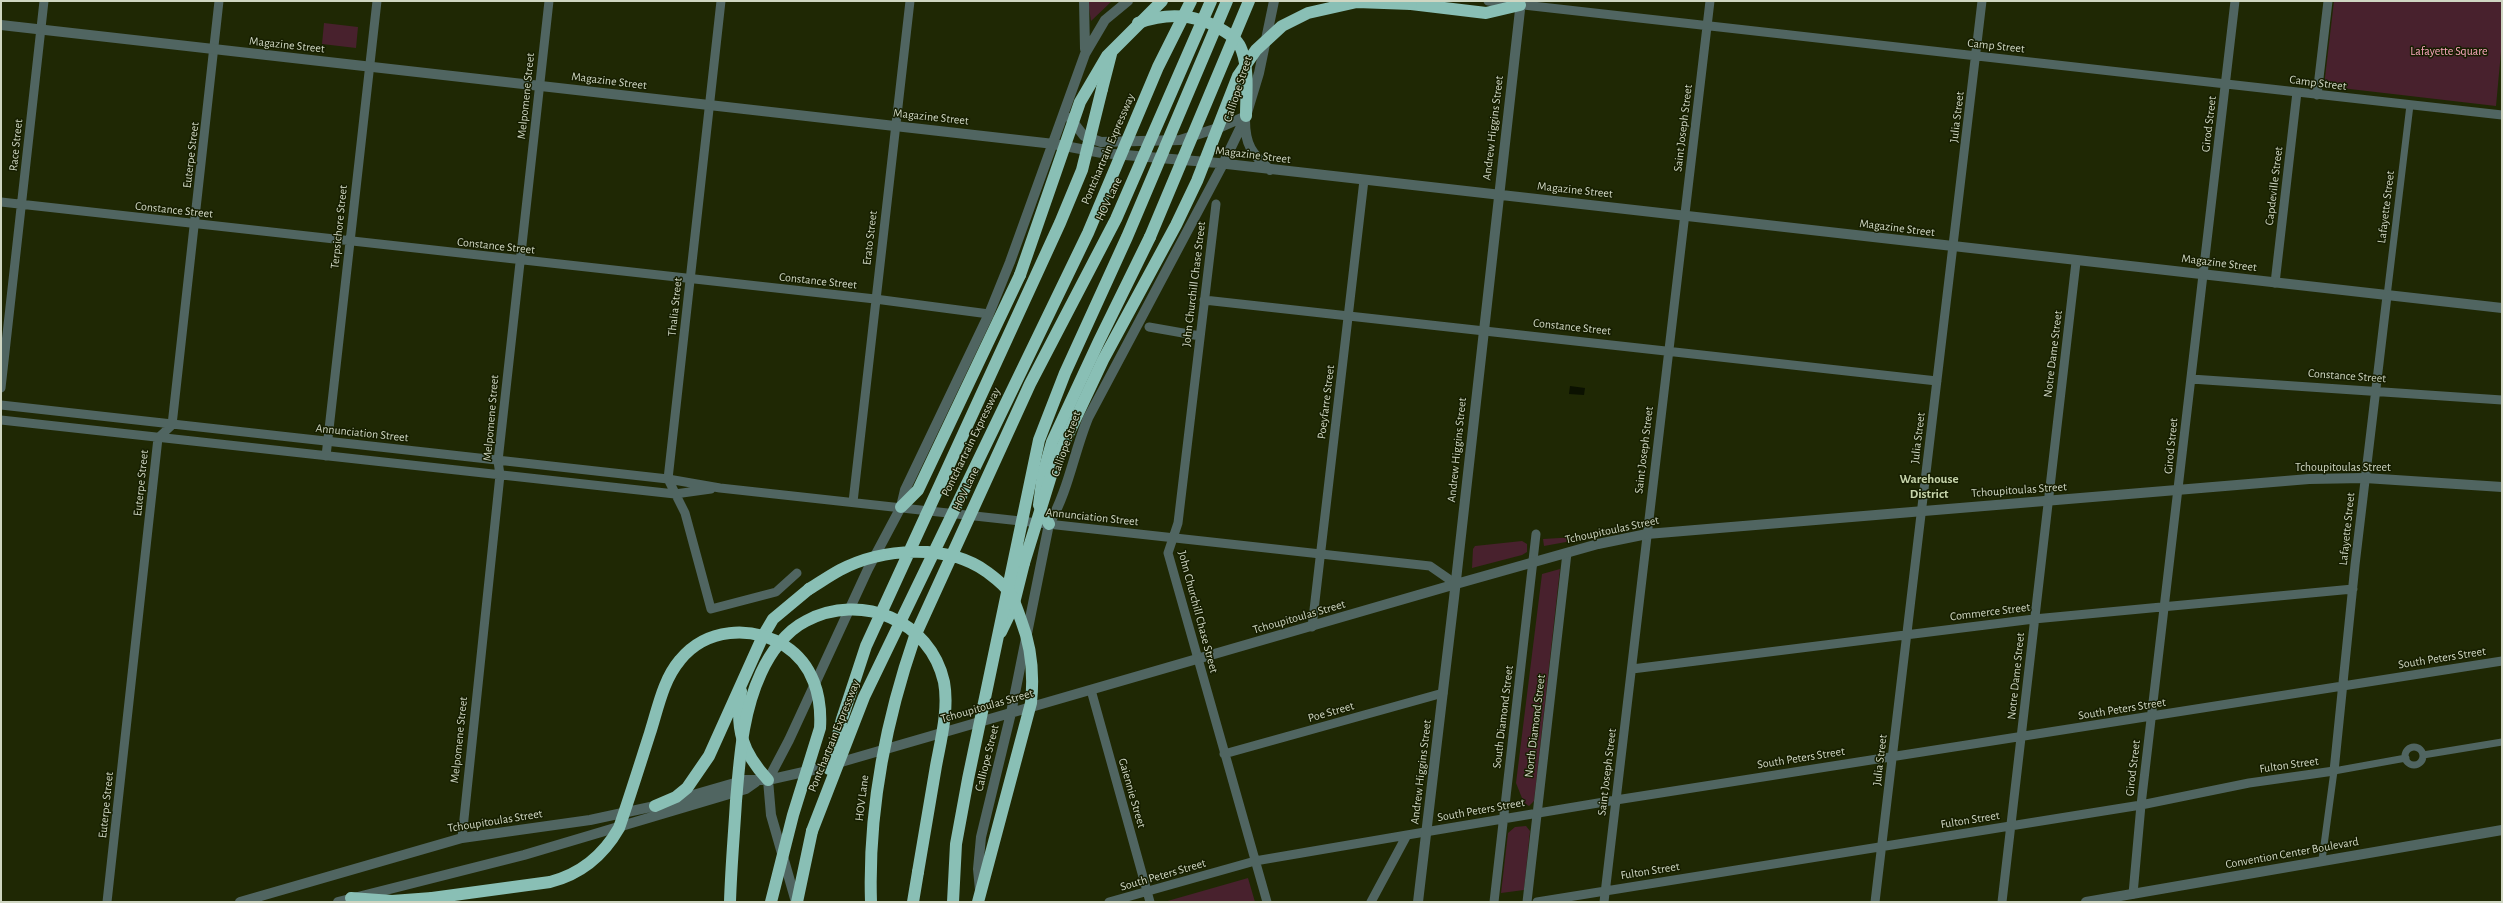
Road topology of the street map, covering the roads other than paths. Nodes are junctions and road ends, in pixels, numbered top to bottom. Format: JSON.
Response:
{"nodes":[{"id":1,"x":44,"y":1,"type":"edge"},
{"id":2,"x":220,"y":1,"type":"edge"},
{"id":3,"x":377,"y":1,"type":"edge"},
{"id":4,"x":549,"y":1,"type":"edge"},
{"id":5,"x":721,"y":1,"type":"edge"},
{"id":6,"x":910,"y":1,"type":"edge"},
{"id":7,"x":1084,"y":1,"type":"edge"},
{"id":8,"x":1128,"y":1,"type":"edge"},
{"id":9,"x":1162,"y":1,"type":"edge"},
{"id":10,"x":1191,"y":1,"type":"edge"},
{"id":11,"x":1211,"y":1,"type":"edge"},
{"id":12,"x":1227,"y":1,"type":"edge"},
{"id":13,"x":1249,"y":1,"type":"edge"},
{"id":14,"x":1274,"y":1,"type":"edge"},
{"id":15,"x":1488,"y":1,"type":"edge"},
{"id":16,"x":1710,"y":1,"type":"edge"},
{"id":17,"x":1982,"y":1,"type":"edge"},
{"id":18,"x":2235,"y":1,"type":"edge"},
{"id":19,"x":2328,"y":1,"type":"edge"},
{"id":20,"x":1520,"y":3,"type":"edge"},
{"id":21,"x":1,"y":25,"type":"edge"},
{"id":22,"x":1707,"y":27,"type":"junction"},
{"id":23,"x":41,"y":30,"type":"junction"},
{"id":24,"x":215,"y":50,"type":"junction"},
{"id":25,"x":1085,"y":54,"type":"junction"},
{"id":26,"x":1976,"y":56,"type":"junction"},
{"id":27,"x":369,"y":67,"type":"junction"},
{"id":28,"x":2226,"y":84,"type":"junction"},
{"id":29,"x":539,"y":86,"type":"junction"},
{"id":30,"x":2297,"y":92,"type":"junction"},
{"id":31,"x":2317,"y":95,"type":"junction"},
{"id":32,"x":1068,"y":102,"type":"junction"},
{"id":33,"x":709,"y":105,"type":"junction"},
{"id":34,"x":2410,"y":105,"type":"junction"},
{"id":35,"x":2502,"y":115,"type":"edge"},
{"id":36,"x":1246,"y":116,"type":"junction"},
{"id":37,"x":896,"y":126,"type":"junction"},
{"id":38,"x":1054,"y":144,"type":"junction"},
{"id":39,"x":1223,"y":164,"type":"junction"},
{"id":40,"x":1270,"y":170,"type":"junction"},
{"id":41,"x":1364,"y":180,"type":"junction"},
{"id":42,"x":1498,"y":195,"type":"junction"},
{"id":43,"x":1,"y":202,"type":"edge"},
{"id":44,"x":1216,"y":204,"type":"dead end"},
{"id":45,"x":21,"y":205,"type":"junction"},
{"id":46,"x":1684,"y":216,"type":"junction"},
{"id":47,"x":195,"y":224,"type":"junction"},
{"id":48,"x":350,"y":242,"type":"junction"},
{"id":49,"x":1953,"y":248,"type":"junction"},
{"id":50,"x":520,"y":261,"type":"junction"},
{"id":51,"x":2076,"y":262,"type":"junction"},
{"id":52,"x":2204,"y":274,"type":"junction"},
{"id":53,"x":690,"y":280,"type":"junction"},
{"id":54,"x":2275,"y":283,"type":"junction"},
{"id":55,"x":2387,"y":296,"type":"junction"},
{"id":56,"x":875,"y":299,"type":"junction"},
{"id":57,"x":1204,"y":300,"type":"junction"},
{"id":58,"x":2502,"y":308,"type":"edge"},
{"id":59,"x":989,"y":314,"type":"junction"},
{"id":60,"x":1348,"y":315,"type":"junction"},
{"id":61,"x":1149,"y":328,"type":"dead end"},
{"id":62,"x":1483,"y":330,"type":"junction"},
{"id":63,"x":1200,"y":336,"type":"junction"},
{"id":64,"x":1668,"y":350,"type":"junction"},
{"id":65,"x":2191,"y":379,"type":"junction"},
{"id":66,"x":1937,"y":380,"type":"junction"},
{"id":67,"x":1,"y":388,"type":"edge"},
{"id":68,"x":2377,"y":390,"type":"junction"},
{"id":69,"x":2502,"y":400,"type":"edge"},
{"id":70,"x":1,"y":405,"type":"edge"},
{"id":71,"x":1,"y":420,"type":"edge"},
{"id":72,"x":172,"y":425,"type":"junction"},
{"id":73,"x":158,"y":438,"type":"junction"},
{"id":74,"x":327,"y":441,"type":"junction"},
{"id":75,"x":326,"y":456,"type":"junction"},
{"id":76,"x":498,"y":461,"type":"junction"},
{"id":77,"x":500,"y":475,"type":"junction"},
{"id":78,"x":2365,"y":478,"type":"junction"},
{"id":79,"x":668,"y":479,"type":"junction"},
{"id":80,"x":2502,"y":487,"type":"edge"},
{"id":81,"x":720,"y":488,"type":"junction"},
{"id":82,"x":2178,"y":490,"type":"junction"},
{"id":83,"x":675,"y":494,"type":"junction"},
{"id":84,"x":853,"y":502,"type":"junction"},
{"id":85,"x":2049,"y":502,"type":"junction"},
{"id":86,"x":901,"y":507,"type":"junction"},
{"id":87,"x":1921,"y":511,"type":"junction"},
{"id":88,"x":1049,"y":524,"type":"junction"},
{"id":89,"x":1536,"y":534,"type":"dead end"},
{"id":90,"x":1647,"y":534,"type":"junction"},
{"id":91,"x":1172,"y":537,"type":"junction"},
{"id":92,"x":1567,"y":553,"type":"junction"},
{"id":93,"x":1320,"y":554,"type":"junction"},
{"id":94,"x":1533,"y":563,"type":"junction"},
{"id":95,"x":797,"y":573,"type":"dead end"},
{"id":96,"x":1456,"y":584,"type":"junction"},
{"id":97,"x":2353,"y":588,"type":"junction"},
{"id":98,"x":2165,"y":605,"type":"junction"},
{"id":99,"x":2034,"y":619,"type":"junction"},
{"id":100,"x":1312,"y":627,"type":"junction"},
{"id":101,"x":1907,"y":634,"type":"junction"},
{"id":102,"x":998,"y":638,"type":"junction"},
{"id":103,"x":1197,"y":659,"type":"junction"},
{"id":104,"x":2502,"y":661,"type":"edge"},
{"id":105,"x":1632,"y":669,"type":"junction"},
{"id":106,"x":743,"y":678,"type":"junction"},
{"id":107,"x":2343,"y":685,"type":"junction"},
{"id":108,"x":1090,"y":690,"type":"junction"},
{"id":109,"x":1443,"y":693,"type":"junction"},
{"id":110,"x":1011,"y":713,"type":"junction"},
{"id":111,"x":2152,"y":717,"type":"junction"},
{"id":112,"x":2022,"y":736,"type":"junction"},
{"id":113,"x":2502,"y":742,"type":"edge"},
{"id":114,"x":1224,"y":754,"type":"junction"},
{"id":115,"x":2423,"y":755,"type":"junction"},
{"id":116,"x":1892,"y":756,"type":"junction"},
{"id":117,"x":2406,"y":758,"type":"junction"},
{"id":118,"x":2334,"y":771,"type":"junction"},
{"id":119,"x":762,"y":781,"type":"junction"},
{"id":120,"x":1616,"y":800,"type":"junction"},
{"id":121,"x":2140,"y":805,"type":"junction"},
{"id":122,"x":655,"y":806,"type":"junction"},
{"id":123,"x":1537,"y":813,"type":"junction"},
{"id":124,"x":1504,"y":818,"type":"junction"},
{"id":125,"x":2010,"y":825,"type":"junction"},
{"id":126,"x":2502,"y":830,"type":"edge"},
{"id":127,"x":812,"y":831,"type":"junction"},
{"id":128,"x":1427,"y":831,"type":"junction"},
{"id":129,"x":1407,"y":835,"type":"junction"},
{"id":130,"x":462,"y":838,"type":"junction"},
{"id":131,"x":1882,"y":846,"type":"junction"},
{"id":132,"x":2322,"y":860,"type":"junction"},
{"id":133,"x":1255,"y":861,"type":"junction"},
{"id":134,"x":1605,"y":891,"type":"junction"},
{"id":135,"x":1147,"y":892,"type":"junction"},
{"id":136,"x":2133,"y":894,"type":"junction"},
{"id":137,"x":272,"y":897,"type":"edge"},
{"id":138,"x":351,"y":898,"type":"junction"},
{"id":139,"x":245,"y":901,"type":"edge"},
{"id":140,"x":107,"y":902,"type":"edge"},
{"id":141,"x":338,"y":902,"type":"edge"},
{"id":142,"x":730,"y":902,"type":"edge"},
{"id":143,"x":771,"y":902,"type":"edge"},
{"id":144,"x":797,"y":902,"type":"edge"},
{"id":145,"x":871,"y":902,"type":"edge"},
{"id":146,"x":913,"y":902,"type":"edge"},
{"id":147,"x":953,"y":902,"type":"edge"},
{"id":148,"x":978,"y":902,"type":"edge"},
{"id":149,"x":981,"y":902,"type":"edge"},
{"id":150,"x":1109,"y":902,"type":"edge"},
{"id":151,"x":1150,"y":902,"type":"edge"},
{"id":152,"x":1267,"y":902,"type":"edge"},
{"id":153,"x":1371,"y":902,"type":"edge"},
{"id":154,"x":1418,"y":902,"type":"edge"},
{"id":155,"x":1494,"y":902,"type":"edge"},
{"id":156,"x":1527,"y":902,"type":"edge"},
{"id":157,"x":1537,"y":902,"type":"edge"},
{"id":158,"x":1604,"y":902,"type":"edge"},
{"id":159,"x":1875,"y":902,"type":"edge"},
{"id":160,"x":2002,"y":902,"type":"edge"},
{"id":161,"x":2086,"y":902,"type":"edge"}],
"edges":[{"from":1,"to":23,"type":"street","name":"Race Street"},
{"from":2,"to":24,"type":"street","name":"Euterpe Street"},
{"from":3,"to":27,"type":"street","name":"Terpsichore Street"},
{"from":4,"to":29,"type":"street","name":"Melpomene Street"},
{"from":5,"to":33,"type":"street","name":"Thalia Street"},
{"from":6,"to":37,"type":"street","name":"Erato Street"},
{"from":7,"to":25,"type":"street"},
{"from":8,"to":25,"type":"street"},
{"from":9,"to":86,"type":"highway","bridge":true},
{"from":10,"to":127,"type":"highway","name":"Pontchartrain Expressway","bridge":true},
{"from":11,"to":145,"type":"highway","name":"HOV Lane","bridge":true},
{"from":12,"to":102,"type":"highway","bridge":true},
{"from":13,"to":88,"type":"highway","bridge":true},
{"from":14,"to":36,"type":"street","name":"Calliope Street"},
{"from":15,"to":20,"type":"street","name":"Camp Street"},
{"from":16,"to":22,"type":"street","name":"Saint Joseph Street"},
{"from":17,"to":26,"type":"street","name":"Julia Street"},
{"from":18,"to":28,"type":"street","name":"Girod Street"},
{"from":19,"to":31,"type":"street"},
{"from":20,"to":22,"type":"street","name":"Camp Street"},
{"from":20,"to":42,"type":"street","name":"Andrew Higgins Street"},
{"from":20,"to":102,"type":"highway","bridge":true},
{"from":21,"to":23,"type":"street","name":"Magazine Street"},
{"from":22,"to":26,"type":"street","name":"Camp Street"},
{"from":22,"to":46,"type":"street","name":"Saint Joseph Street"},
{"from":23,"to":24,"type":"street","name":"Magazine Street"},
{"from":23,"to":45,"type":"street","name":"Race Street"},
{"from":24,"to":27,"type":"street","name":"Magazine Street"},
{"from":24,"to":47,"type":"street","name":"Euterpe Street"},
{"from":25,"to":32,"type":"street"},
{"from":26,"to":28,"type":"street","name":"Camp Street"},
{"from":26,"to":49,"type":"street","name":"Julia Street"},
{"from":27,"to":29,"type":"street","name":"Magazine Street"},
{"from":27,"to":48,"type":"street","name":"Terpsichore Street"},
{"from":28,"to":30,"type":"street","name":"Camp Street"},
{"from":28,"to":52,"type":"street","name":"Girod Street"},
{"from":29,"to":33,"type":"street","name":"Magazine Street"},
{"from":29,"to":50,"type":"street","name":"Melpomene Street"},
{"from":30,"to":31,"type":"street","name":"Camp Street"},
{"from":30,"to":54,"type":"street","name":"Capdeville Street"},
{"from":31,"to":34,"type":"street","name":"Camp Street"},
{"from":32,"to":36,"type":"street"},
{"from":32,"to":38,"type":"street"},
{"from":33,"to":37,"type":"street","name":"Magazine Street"},
{"from":33,"to":53,"type":"street","name":"Thalia Street"},
{"from":34,"to":35,"type":"street","name":"Camp Street"},
{"from":34,"to":55,"type":"street","name":"Lafayette Street"},
{"from":36,"to":39,"type":"street","name":"Calliope Street"},
{"from":36,"to":40,"type":"street"},
{"from":36,"to":127,"type":"highway","bridge":true},
{"from":37,"to":38,"type":"street","name":"Magazine Street"},
{"from":37,"to":56,"type":"street","name":"Erato Street"},
{"from":38,"to":39,"type":"street","name":"Magazine Street"},
{"from":38,"to":59,"type":"street"},
{"from":39,"to":40,"type":"street","name":"Magazine Street"},
{"from":39,"to":88,"type":"street","name":"Calliope Street"},
{"from":40,"to":41,"type":"street","name":"Magazine Street"},
{"from":41,"to":42,"type":"street","name":"Magazine Street"},
{"from":41,"to":60,"type":"street","name":"Poeyfarre Street"},
{"from":42,"to":46,"type":"street","name":"Magazine Street"},
{"from":42,"to":62,"type":"street","name":"Andrew Higgins Street"},
{"from":43,"to":45,"type":"street","name":"Constance Street"},
{"from":44,"to":57,"type":"street","name":"John Churchill Chase Street"},
{"from":45,"to":47,"type":"street","name":"Constance Street"},
{"from":45,"to":67,"type":"street","name":"Race Street"},
{"from":46,"to":49,"type":"street","name":"Magazine Street"},
{"from":46,"to":64,"type":"street","name":"Saint Joseph Street"},
{"from":47,"to":48,"type":"street","name":"Constance Street"},
{"from":47,"to":72,"type":"street","name":"Euterpe Street"},
{"from":48,"to":50,"type":"street","name":"Constance Street"},
{"from":48,"to":74,"type":"street","name":"Terpsichore Street"},
{"from":49,"to":51,"type":"street","name":"Magazine Street"},
{"from":49,"to":66,"type":"street","name":"Julia Street"},
{"from":50,"to":53,"type":"street","name":"Constance Street"},
{"from":50,"to":76,"type":"street","name":"Melpomene Street"},
{"from":51,"to":52,"type":"street","name":"Magazine Street"},
{"from":51,"to":85,"type":"street","name":"Notre Dame Street"},
{"from":52,"to":54,"type":"street","name":"Magazine Street"},
{"from":52,"to":65,"type":"street","name":"Girod Street"},
{"from":53,"to":56,"type":"street","name":"Constance Street"},
{"from":53,"to":79,"type":"street","name":"Thalia Street"},
{"from":54,"to":55,"type":"street","name":"Magazine Street"},
{"from":55,"to":58,"type":"street","name":"Magazine Street"},
{"from":55,"to":68,"type":"street","name":"Lafayette Street"},
{"from":56,"to":59,"type":"street","name":"Constance Street"},
{"from":56,"to":84,"type":"street","name":"Erato Street"},
{"from":57,"to":60,"type":"street","name":"Constance Street"},
{"from":57,"to":63,"type":"street","name":"John Churchill Chase Street"},
{"from":59,"to":86,"type":"street"},
{"from":60,"to":62,"type":"street","name":"Constance Street"},
{"from":60,"to":93,"type":"street","name":"Poeyfarre Street"},
{"from":61,"to":63,"type":"street"},
{"from":62,"to":64,"type":"street","name":"Constance Street"},
{"from":62,"to":96,"type":"street","name":"Andrew Higgins Street"},
{"from":63,"to":91,"type":"street","name":"John Churchill Chase Street"},
{"from":64,"to":66,"type":"street","name":"Constance Street"},
{"from":64,"to":90,"type":"street","name":"Saint Joseph Street"},
{"from":65,"to":68,"type":"street","name":"Constance Street"},
{"from":65,"to":82,"type":"street","name":"Girod Street"},
{"from":66,"to":87,"type":"street","name":"Julia Street"},
{"from":68,"to":69,"type":"street","name":"Constance Street"},
{"from":68,"to":78,"type":"street","name":"Lafayette Street"},
{"from":70,"to":72,"type":"street","name":"Annunciation Street"},
{"from":71,"to":73,"type":"street","name":"Annunciation Street"},
{"from":72,"to":73,"type":"street","name":"Euterpe Street"},
{"from":72,"to":74,"type":"street","name":"Annunciation Street"},
{"from":73,"to":75,"type":"street","name":"Annunciation Street"},
{"from":73,"to":140,"type":"street","name":"Euterpe Street"},
{"from":74,"to":75,"type":"street","name":"Terpsichore Street"},
{"from":74,"to":76,"type":"street","name":"Annunciation Street"},
{"from":75,"to":77,"type":"street","name":"Annunciation Street"},
{"from":76,"to":77,"type":"street","name":"Melpomene Street"},
{"from":76,"to":79,"type":"street","name":"Annunciation Street"},
{"from":77,"to":83,"type":"street","name":"Annunciation Street"},
{"from":77,"to":130,"type":"street","name":"Melpomene Street"},
{"from":78,"to":80,"type":"street","name":"Tchoupitoulas Street"},
{"from":78,"to":82,"type":"street","name":"Tchoupitoulas Street"},
{"from":78,"to":97,"type":"street","name":"Lafayette Street"},
{"from":79,"to":81,"type":"street","name":"Annunciation Street"},
{"from":79,"to":83,"type":"street"},
{"from":81,"to":83,"type":"street","name":"Annunciation Street"},
{"from":81,"to":84,"type":"street","name":"Annunciation Street"},
{"from":82,"to":85,"type":"street","name":"Tchoupitoulas Street"},
{"from":82,"to":98,"type":"street","name":"Girod Street"},
{"from":83,"to":95,"type":"street"},
{"from":84,"to":86,"type":"street","name":"Annunciation Street"},
{"from":85,"to":87,"type":"street","name":"Tchoupitoulas Street"},
{"from":85,"to":99,"type":"street","name":"Notre Dame Street"},
{"from":86,"to":88,"type":"street","name":"Annunciation Street"},
{"from":86,"to":119,"type":"street"},
{"from":87,"to":90,"type":"street","name":"Tchoupitoulas Street"},
{"from":87,"to":101,"type":"street","name":"Julia Street"},
{"from":88,"to":91,"type":"street","name":"Annunciation Street"},
{"from":88,"to":110,"type":"street","name":"Calliope Street"},
{"from":89,"to":94,"type":"street","name":"South Diamond Street"},
{"from":90,"to":92,"type":"street","name":"Tchoupitoulas Street"},
{"from":90,"to":105,"type":"street","name":"Saint Joseph Street"},
{"from":91,"to":93,"type":"street","name":"Annunciation Street"},
{"from":91,"to":103,"type":"street","name":"John Churchill Chase Street"},
{"from":92,"to":94,"type":"street","name":"Tchoupitoulas Street"},
{"from":92,"to":123,"type":"street","name":"North Diamond Street"},
{"from":93,"to":96,"type":"street","name":"Annunciation Street"},
{"from":93,"to":100,"type":"street","name":"Poeyfarre Street"},
{"from":94,"to":96,"type":"street","name":"Tchoupitoulas Street"},
{"from":94,"to":124,"type":"street","name":"South Diamond Street"},
{"from":96,"to":100,"type":"street","name":"Tchoupitoulas Street"},
{"from":96,"to":109,"type":"street","name":"Andrew Higgins Street"},
{"from":97,"to":98,"type":"street","name":"Commerce Street"},
{"from":97,"to":107,"type":"street","name":"Lafayette Street"},
{"from":98,"to":99,"type":"street","name":"Commerce Street"},
{"from":98,"to":111,"type":"street","name":"Girod Street"},
{"from":99,"to":101,"type":"street","name":"Commerce Street"},
{"from":99,"to":112,"type":"street","name":"Notre Dame Street"},
{"from":100,"to":103,"type":"street","name":"Tchoupitoulas Street"},
{"from":101,"to":105,"type":"street","name":"Commerce Street"},
{"from":101,"to":116,"type":"street","name":"Julia Street"},
{"from":102,"to":147,"type":"highway","bridge":true},
{"from":103,"to":108,"type":"street","name":"Tchoupitoulas Street"},
{"from":103,"to":114,"type":"street","name":"John Churchill Chase Street"},
{"from":104,"to":107,"type":"street","name":"South Peters Street"},
{"from":105,"to":120,"type":"street","name":"Saint Joseph Street"},
{"from":106,"to":119,"type":"highway"},
{"from":106,"to":122,"type":"highway"},
{"from":106,"to":148,"type":"highway","bridge":true},
{"from":107,"to":111,"type":"street","name":"South Peters Street"},
{"from":107,"to":118,"type":"street","name":"Lafayette Street"},
{"from":108,"to":110,"type":"street","name":"Tchoupitoulas Street"},
{"from":108,"to":135,"type":"street","name":"Gaiennie Street"},
{"from":109,"to":114,"type":"street","name":"Poe Street"},
{"from":109,"to":128,"type":"street","name":"Andrew Higgins Street"},
{"from":110,"to":119,"type":"street","name":"Tchoupitoulas Street"},
{"from":110,"to":149,"type":"street","name":"Calliope Street"},
{"from":111,"to":112,"type":"street","name":"South Peters Street"},
{"from":111,"to":121,"type":"street","name":"Girod Street"},
{"from":112,"to":116,"type":"street","name":"South Peters Street"},
{"from":112,"to":125,"type":"street","name":"Notre Dame Street"},
{"from":113,"to":115,"type":"street","name":"Fulton Street"},
{"from":114,"to":133,"type":"street","name":"John Churchill Chase Street"},
{"from":115,"to":117,"type":"street","name":"Fulton Street"},
{"from":115,"to":117,"type":"street","name":"Fulton Street"},
{"from":116,"to":120,"type":"street","name":"South Peters Street"},
{"from":116,"to":131,"type":"street","name":"Julia Street"},
{"from":117,"to":118,"type":"street","name":"Fulton Street"},
{"from":118,"to":121,"type":"street","name":"Fulton Street"},
{"from":118,"to":132,"type":"street","name":"Lafayette Street"},
{"from":119,"to":122,"type":"street","name":"Tchoupitoulas Street"},
{"from":119,"to":138,"type":"street","name":"Tchoupitoulas Street"},
{"from":119,"to":144,"type":"street"},
{"from":120,"to":123,"type":"street","name":"South Peters Street"},
{"from":120,"to":134,"type":"street","name":"Saint Joseph Street"},
{"from":121,"to":125,"type":"street","name":"Fulton Street"},
{"from":121,"to":136,"type":"street","name":"Girod Street"},
{"from":122,"to":130,"type":"street","name":"Tchoupitoulas Street"},
{"from":123,"to":124,"type":"street","name":"South Peters Street"},
{"from":123,"to":156,"type":"street","name":"North Diamond Street"},
{"from":124,"to":128,"type":"street","name":"South Peters Street"},
{"from":124,"to":155,"type":"street","name":"South Diamond Street"},
{"from":125,"to":131,"type":"street","name":"Fulton Street"},
{"from":125,"to":160,"type":"street","name":"Notre Dame Street"},
{"from":126,"to":132,"type":"street","name":"Convention Center Boulevard"},
{"from":127,"to":144,"type":"highway","name":"Pontchartrain Expressway"},
{"from":128,"to":129,"type":"street","name":"South Peters Street"},
{"from":128,"to":154,"type":"street","name":"Andrew Higgins Street"},
{"from":129,"to":133,"type":"street","name":"South Peters Street"},
{"from":129,"to":153,"type":"street"},
{"from":130,"to":137,"type":"street","name":"Tchoupitoulas Street"},
{"from":131,"to":134,"type":"street","name":"Fulton Street"},
{"from":131,"to":159,"type":"street","name":"Julia Street"},
{"from":132,"to":136,"type":"street","name":"Convention Center Boulevard"},
{"from":133,"to":135,"type":"street","name":"South Peters Street"},
{"from":133,"to":152,"type":"street","name":"John Churchill Chase Street"},
{"from":134,"to":157,"type":"street","name":"Fulton Street"},
{"from":134,"to":158,"type":"street","name":"Saint Joseph Street"},
{"from":135,"to":150,"type":"street","name":"South Peters Street"},
{"from":135,"to":151,"type":"street","name":"Gaiennie Street"},
{"from":136,"to":161,"type":"street","name":"Convention Center Boulevard"},
{"from":137,"to":139,"type":"street","name":"Tchoupitoulas Street"},
{"from":138,"to":141,"type":"street","name":"Tchoupitoulas Street"},
{"from":138,"to":143,"type":"highway","bridge":true},
{"from":142,"to":146,"type":"highway","bridge":true}]}
